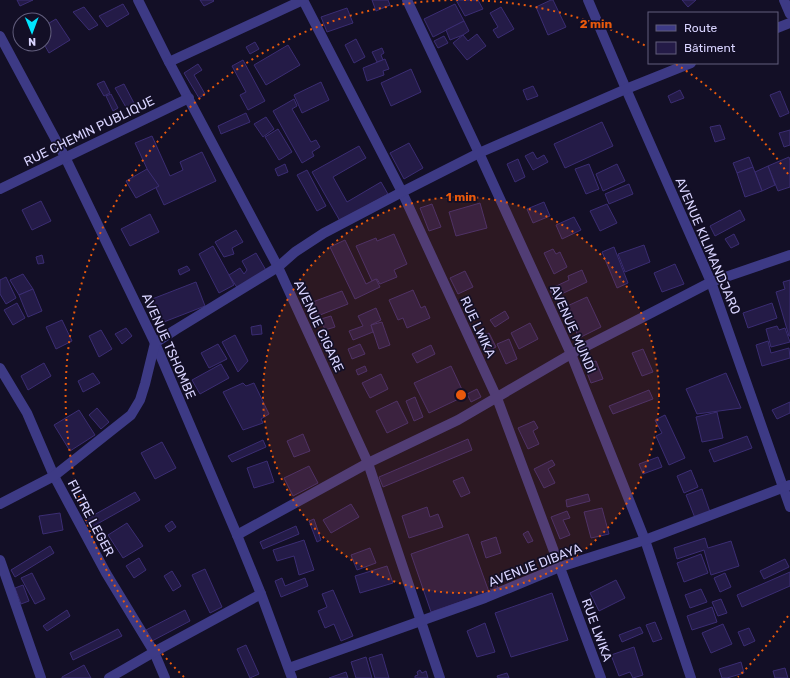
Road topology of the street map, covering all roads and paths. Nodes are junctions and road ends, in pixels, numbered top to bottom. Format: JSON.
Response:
{"nodes":[{"id":1,"x":138,"y":0,"type":"edge"},
{"id":2,"x":303,"y":0,"type":"edge"},
{"id":3,"x":407,"y":0,"type":"edge"},
{"id":4,"x":588,"y":0,"type":"edge"},
{"id":5,"x":784,"y":0,"type":"edge"},
{"id":6,"x":790,"y":14,"type":"edge"},
{"id":7,"x":790,"y":23,"type":"edge"},
{"id":8,"x":778,"y":28,"type":"edge"},
{"id":9,"x":0,"y":36,"type":"edge"},
{"id":10,"x":169,"y":62,"type":"junction"},
{"id":11,"x":688,"y":64,"type":"edge"},
{"id":12,"x":626,"y":89,"type":"junction"},
{"id":13,"x":189,"y":98,"type":"junction"},
{"id":14,"x":479,"y":153,"type":"junction"},
{"id":15,"x":65,"y":157,"type":"junction"},
{"id":16,"x":0,"y":189,"type":"edge"},
{"id":17,"x":402,"y":192,"type":"junction"},
{"id":18,"x":790,"y":255,"type":"edge"},
{"id":19,"x":278,"y":267,"type":"junction"},
{"id":20,"x":712,"y":282,"type":"junction"},
{"id":21,"x":155,"y":343,"type":"junction"},
{"id":22,"x":571,"y":354,"type":"junction"},
{"id":23,"x":0,"y":368,"type":"edge"},
{"id":24,"x":497,"y":398,"type":"junction"},
{"id":25,"x":368,"y":463,"type":"junction"},
{"id":26,"x":54,"y":476,"type":"junction"},
{"id":27,"x":787,"y":486,"type":"edge"},
{"id":28,"x":0,"y":504,"type":"edge"},
{"id":29,"x":790,"y":506,"type":"edge"},
{"id":30,"x":237,"y":535,"type":"junction"},
{"id":31,"x":645,"y":540,"type":"junction"},
{"id":32,"x":0,"y":560,"type":"edge"},
{"id":33,"x":560,"y":567,"type":"junction"},
{"id":34,"x":261,"y":594,"type":"junction"},
{"id":35,"x":421,"y":622,"type":"junction"},
{"id":36,"x":154,"y":652,"type":"junction"},
{"id":37,"x":290,"y":673,"type":"edge"},
{"id":38,"x":41,"y":678,"type":"edge"},
{"id":39,"x":109,"y":678,"type":"edge"},
{"id":40,"x":165,"y":678,"type":"edge"},
{"id":41,"x":440,"y":678,"type":"edge"},
{"id":42,"x":601,"y":678,"type":"edge"},
{"id":43,"x":691,"y":678,"type":"edge"}],
"edges":[{"from":1,"to":10,"type":"street","name":"AVENUE CIGARE"},
{"from":2,"to":10,"type":"street"},
{"from":2,"to":17,"type":"street","name":"RUE LWIKA"},
{"from":3,"to":14,"type":"street","name":"AVENUE MUNDI"},
{"from":4,"to":12,"type":"street","name":"AVENUE KILIMANDJARO"},
{"from":5,"to":6,"type":"street"},
{"from":7,"to":8,"type":"street"},
{"from":9,"to":15,"type":"street","name":"AVENUE TSHOMBE"},
{"from":10,"to":13,"type":"street","name":"AVENUE CIGARE"},
{"from":11,"to":12,"type":"street"},
{"from":12,"to":14,"type":"street"},
{"from":12,"to":20,"type":"street","name":"AVENUE KILIMANDJARO"},
{"from":13,"to":15,"type":"street","name":"RUE CHEMIN PUBLIQUE"},
{"from":13,"to":19,"type":"street","name":"AVENUE CIGARE"},
{"from":14,"to":17,"type":"street"},
{"from":14,"to":22,"type":"street","name":"AVENUE MUNDI"},
{"from":15,"to":16,"type":"street","name":"RUE CHEMIN PUBLIQUE"},
{"from":15,"to":21,"type":"street","name":"AVENUE TSHOMBE"},
{"from":17,"to":19,"type":"street"},
{"from":17,"to":24,"type":"street","name":"RUE LWIKA"},
{"from":18,"to":20,"type":"street"},
{"from":19,"to":21,"type":"street"},
{"from":19,"to":25,"type":"street","name":"AVENUE CIGARE"},
{"from":20,"to":22,"type":"street"},
{"from":20,"to":27,"type":"street","name":"AVENUE KILIMANDJARO"},
{"from":21,"to":26,"type":"street"},
{"from":21,"to":30,"type":"street","name":"AVENUE TSHOMBE"},
{"from":22,"to":24,"type":"street"},
{"from":22,"to":31,"type":"street","name":"AVENUE MUNDI"},
{"from":23,"to":26,"type":"street","name":"FILTRE LEGER"},
{"from":24,"to":25,"type":"street"},
{"from":24,"to":33,"type":"street","name":"RUE LWIKA"},
{"from":25,"to":30,"type":"street"},
{"from":25,"to":35,"type":"street","name":"AVENUE CIGARE"},
{"from":26,"to":28,"type":"street"},
{"from":26,"to":36,"type":"street","name":"FILTRE LEGER"},
{"from":27,"to":29,"type":"street","name":"AVENUE KILIMANDJARO"},
{"from":27,"to":31,"type":"street","name":"AVENUE DIBAYA"},
{"from":30,"to":34,"type":"street","name":"AVENUE TSHOMBE"},
{"from":31,"to":33,"type":"street","name":"AVENUE DIBAYA"},
{"from":31,"to":43,"type":"street","name":"AVENUE MUNDI"},
{"from":32,"to":38,"type":"street"},
{"from":33,"to":35,"type":"street","name":"AVENUE DIBAYA"},
{"from":33,"to":42,"type":"street","name":"RUE LWIKA"},
{"from":34,"to":36,"type":"street"},
{"from":34,"to":37,"type":"street","name":"AVENUE TSHOMBE"},
{"from":35,"to":37,"type":"street","name":"AVENUE DIBAYA"},
{"from":35,"to":41,"type":"street","name":"AVENUE CIGARE"},
{"from":36,"to":39,"type":"street"},
{"from":36,"to":40,"type":"street","name":"FILTRE LEGER"}]}
